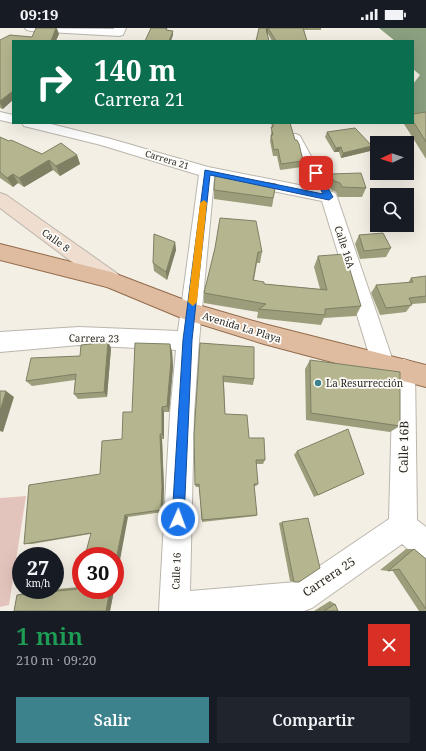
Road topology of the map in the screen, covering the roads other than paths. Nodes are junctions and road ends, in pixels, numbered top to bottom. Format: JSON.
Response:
{"nodes":[{"id":1,"x":31,"y":28,"type":"edge"},
{"id":2,"x":47,"y":28,"type":"edge"},
{"id":3,"x":119,"y":30,"type":"edge"},
{"id":4,"x":0,"y":116,"type":"edge"},
{"id":5,"x":12,"y":119,"type":"edge"},
{"id":6,"x":33,"y":124,"type":"edge"},
{"id":7,"x":296,"y":136,"type":"dead end"},
{"id":8,"x":207,"y":172,"type":"junction"},
{"id":9,"x":329,"y":197,"type":"junction"},
{"id":10,"x":0,"y":199,"type":"edge"},
{"id":11,"x":0,"y":252,"type":"edge"},
{"id":12,"x":111,"y":280,"type":"junction"},
{"id":13,"x":192,"y":312,"type":"junction"},
{"id":14,"x":188,"y":340,"type":"junction"},
{"id":15,"x":0,"y":342,"type":"edge"},
{"id":16,"x":408,"y":370,"type":"edge"},
{"id":17,"x":403,"y":526,"type":"junction"},
{"id":18,"x":426,"y":546,"type":"edge"},
{"id":19,"x":174,"y":610,"type":"edge"}],
"edges":[{"from":1,"to":2,"type":"street"},
{"from":2,"to":3,"type":"street"},
{"from":4,"to":5,"type":"street"},
{"from":6,"to":8,"type":"street","name":"Carrera 21"},
{"from":7,"to":9,"type":"lane","name":"Calle 16A"},
{"from":8,"to":9,"type":"street","name":"Carrera 21"},
{"from":8,"to":13,"type":"street","name":"Calle 16"},
{"from":9,"to":16,"type":"street","name":"Calle 16A"},
{"from":10,"to":12,"type":"main road","name":"Calle 8"},
{"from":11,"to":12,"type":"main road","name":"Avenida La Playa"},
{"from":12,"to":13,"type":"main road","name":"Avenida La Playa"},
{"from":13,"to":14,"type":"street","name":"Calle 16"},
{"from":13,"to":16,"type":"main road","name":"Avenida La Playa"},
{"from":14,"to":15,"type":"street","name":"Carrera 23"},
{"from":14,"to":19,"type":"street","name":"Calle 16"},
{"from":16,"to":17,"type":"street","name":"Calle 16B"},
{"from":17,"to":18,"type":"street"},
{"from":17,"to":19,"type":"street","name":"Carrera 25"}]}
